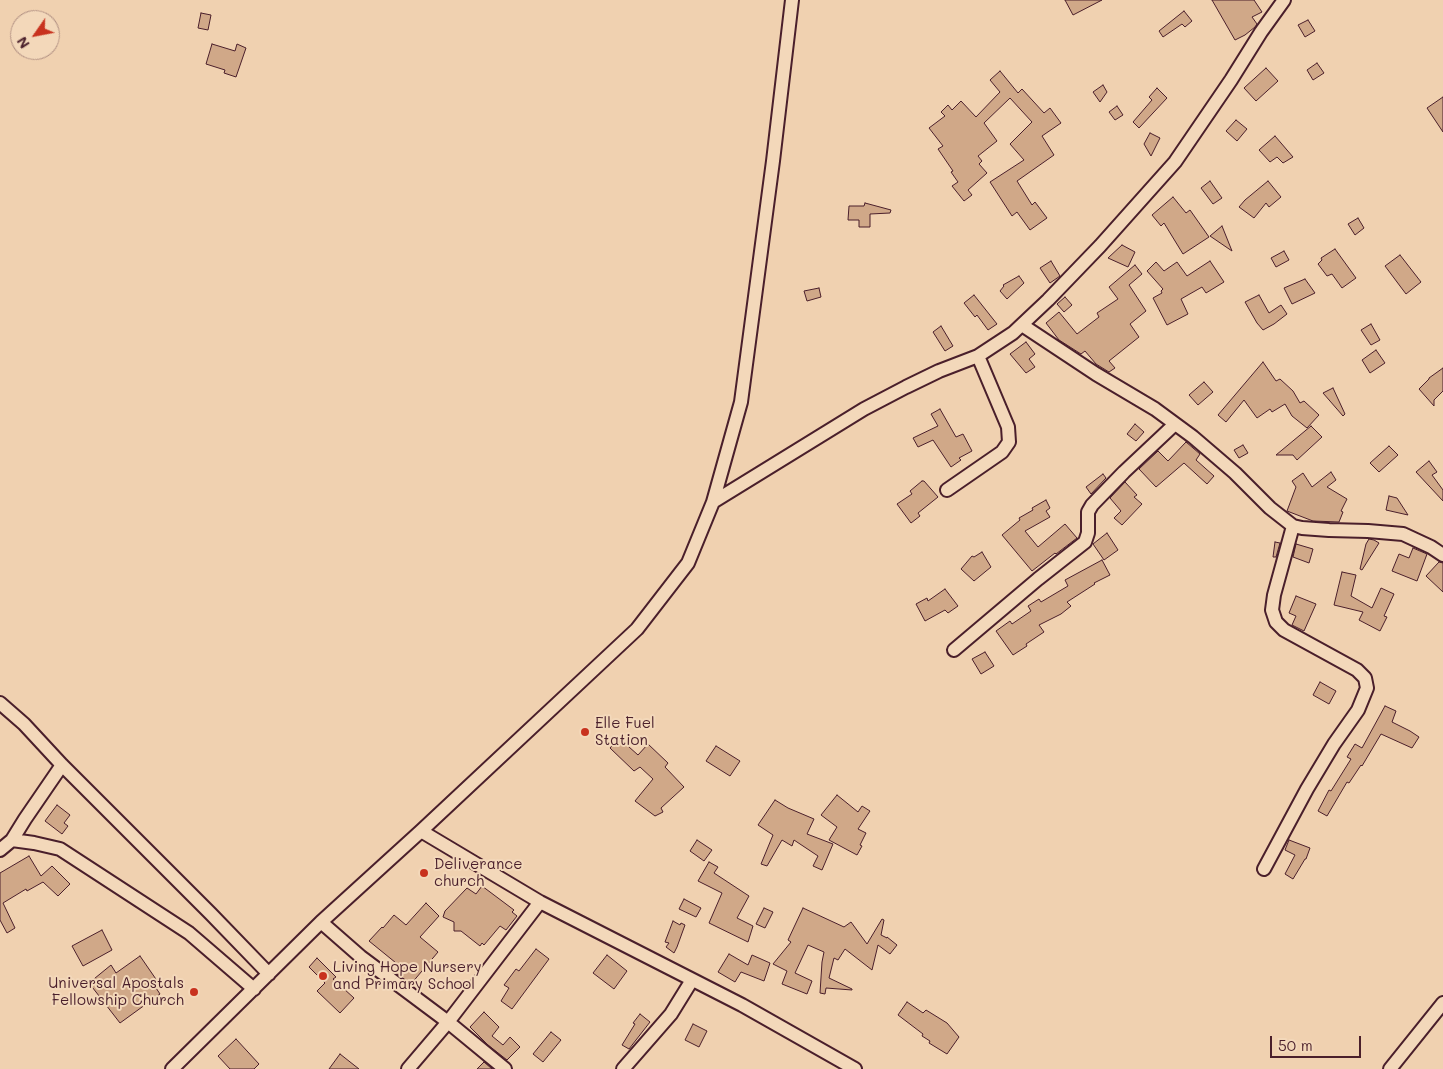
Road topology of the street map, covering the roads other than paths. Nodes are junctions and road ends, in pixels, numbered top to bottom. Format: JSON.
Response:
{"nodes":[{"id":1,"x":792,"y":0,"type":"edge"},
{"id":2,"x":1284,"y":0,"type":"edge"},
{"id":3,"x":1022,"y":325,"type":"junction"},
{"id":4,"x":978,"y":356,"type":"junction"},
{"id":5,"x":1175,"y":424,"type":"junction"},
{"id":6,"x":947,"y":490,"type":"dead end"},
{"id":7,"x":714,"y":502,"type":"junction"},
{"id":8,"x":1293,"y":526,"type":"junction"},
{"id":9,"x":1443,"y":555,"type":"edge"},
{"id":10,"x":954,"y":650,"type":"dead end"},
{"id":11,"x":0,"y":703,"type":"edge"},
{"id":12,"x":62,"y":765,"type":"junction"},
{"id":13,"x":421,"y":831,"type":"junction"},
{"id":14,"x":12,"y":840,"type":"junction"},
{"id":15,"x":0,"y":850,"type":"edge"},
{"id":16,"x":1264,"y":869,"type":"dead end"},
{"id":17,"x":540,"y":902,"type":"junction"},
{"id":18,"x":321,"y":922,"type":"junction"},
{"id":19,"x":269,"y":974,"type":"junction"},
{"id":20,"x":692,"y":980,"type":"junction"},
{"id":21,"x":254,"y":989,"type":"junction"},
{"id":22,"x":1443,"y":1003,"type":"edge"},
{"id":23,"x":448,"y":1022,"type":"junction"},
{"id":24,"x":172,"y":1069,"type":"edge"},
{"id":25,"x":408,"y":1069,"type":"edge"},
{"id":26,"x":505,"y":1069,"type":"edge"},
{"id":27,"x":623,"y":1069,"type":"edge"},
{"id":28,"x":855,"y":1069,"type":"edge"},
{"id":29,"x":1390,"y":1069,"type":"edge"}],
"edges":[{"from":1,"to":7,"type":"street"},
{"from":2,"to":3,"type":"street"},
{"from":3,"to":4,"type":"street"},
{"from":3,"to":5,"type":"street"},
{"from":4,"to":6,"type":"street"},
{"from":4,"to":7,"type":"street"},
{"from":5,"to":8,"type":"street"},
{"from":5,"to":10,"type":"street"},
{"from":7,"to":13,"type":"street"},
{"from":8,"to":9,"type":"street"},
{"from":8,"to":16,"type":"street"},
{"from":11,"to":12,"type":"street"},
{"from":12,"to":14,"type":"street"},
{"from":12,"to":19,"type":"street"},
{"from":13,"to":17,"type":"street"},
{"from":13,"to":18,"type":"street"},
{"from":14,"to":15,"type":"street"},
{"from":14,"to":21,"type":"street"},
{"from":17,"to":20,"type":"street"},
{"from":17,"to":23,"type":"street"},
{"from":18,"to":19,"type":"street"},
{"from":18,"to":23,"type":"street"},
{"from":19,"to":21,"type":"street"},
{"from":20,"to":27,"type":"street"},
{"from":20,"to":28,"type":"street"},
{"from":21,"to":24,"type":"street"},
{"from":22,"to":29,"type":"street"},
{"from":23,"to":25,"type":"street"},
{"from":23,"to":26,"type":"street"}]}
